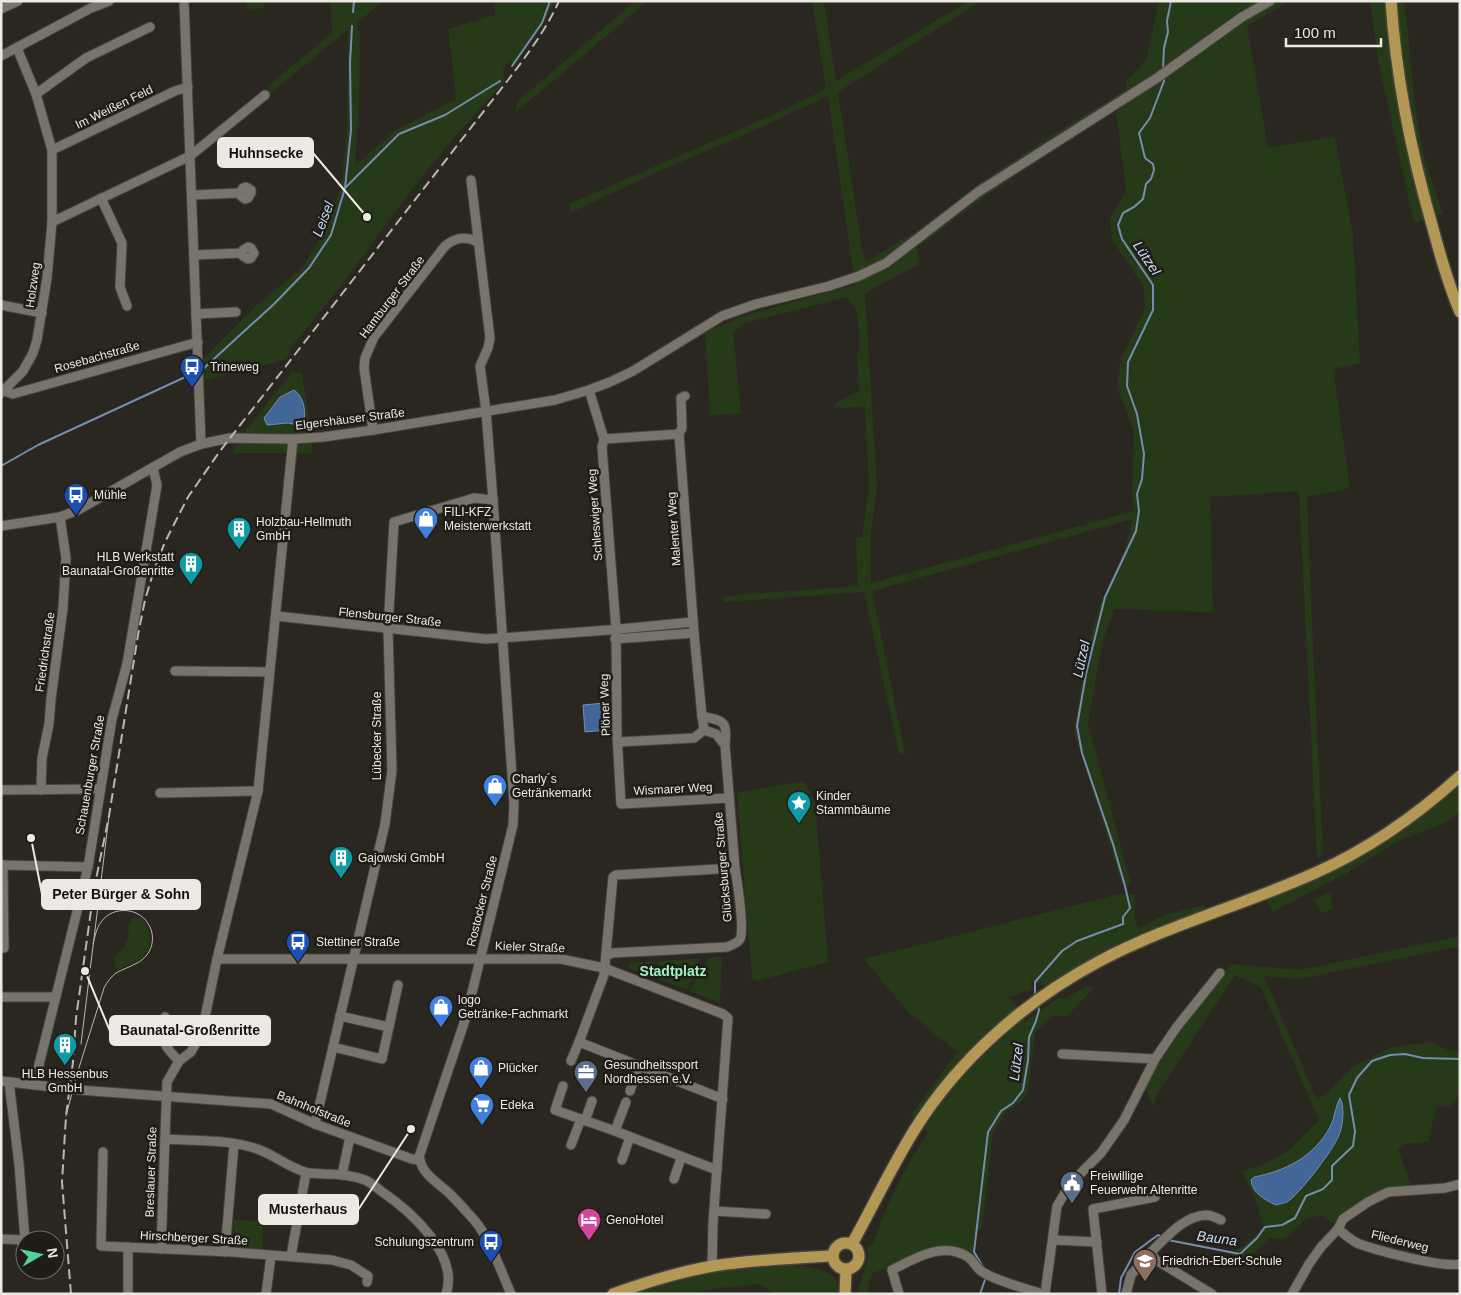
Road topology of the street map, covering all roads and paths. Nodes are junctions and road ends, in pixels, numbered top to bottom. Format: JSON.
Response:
{"nodes":[{"id":1,"x":18,"y":1,"type":"edge"},
{"id":2,"x":109,"y":1,"type":"edge"},
{"id":3,"x":184,"y":1,"type":"edge"},
{"id":4,"x":1270,"y":1,"type":"edge"},
{"id":5,"x":1390,"y":1,"type":"edge"},
{"id":6,"x":1,"y":9,"type":"edge"},
{"id":7,"x":150,"y":27,"type":"dead end"},
{"id":8,"x":17,"y":48,"type":"junction"},
{"id":9,"x":1,"y":56,"type":"edge"},
{"id":10,"x":188,"y":87,"type":"junction"},
{"id":11,"x":36,"y":94,"type":"junction"},
{"id":12,"x":265,"y":94,"type":"dead end"},
{"id":13,"x":52,"y":150,"type":"junction"},
{"id":14,"x":190,"y":156,"type":"junction"},
{"id":15,"x":471,"y":180,"type":"dead end"},
{"id":16,"x":240,"y":193,"type":"dead end"},
{"id":17,"x":192,"y":195,"type":"junction"},
{"id":18,"x":101,"y":198,"type":"junction"},
{"id":19,"x":52,"y":222,"type":"junction"},
{"id":20,"x":478,"y":242,"type":"junction"},
{"id":21,"x":242,"y":253,"type":"dead end"},
{"id":22,"x":194,"y":255,"type":"junction"},
{"id":23,"x":1,"y":305,"type":"edge"},
{"id":24,"x":127,"y":306,"type":"dead end"},
{"id":25,"x":236,"y":312,"type":"dead end"},
{"id":26,"x":1460,"y":312,"type":"edge"},
{"id":27,"x":42,"y":313,"type":"junction"},
{"id":28,"x":196,"y":314,"type":"junction"},
{"id":29,"x":198,"y":342,"type":"junction"},
{"id":30,"x":589,"y":390,"type":"junction"},
{"id":31,"x":3,"y":392,"type":"edge"},
{"id":32,"x":684,"y":396,"type":"dead end"},
{"id":33,"x":486,"y":411,"type":"junction"},
{"id":34,"x":373,"y":430,"type":"junction"},
{"id":35,"x":679,"y":434,"type":"junction"},
{"id":36,"x":293,"y":439,"type":"junction"},
{"id":37,"x":604,"y":439,"type":"junction"},
{"id":38,"x":202,"y":444,"type":"junction"},
{"id":39,"x":153,"y":468,"type":"junction"},
{"id":40,"x":493,"y":500,"type":"junction"},
{"id":41,"x":60,"y":517,"type":"junction"},
{"id":42,"x":1,"y":526,"type":"edge"},
{"id":43,"x":276,"y":616,"type":"junction"},
{"id":44,"x":693,"y":622,"type":"junction"},
{"id":45,"x":616,"y":628,"type":"junction"},
{"id":46,"x":388,"y":630,"type":"junction"},
{"id":47,"x":694,"y":634,"type":"junction"},
{"id":48,"x":503,"y":639,"type":"junction"},
{"id":49,"x":615,"y":640,"type":"junction"},
{"id":50,"x":175,"y":671,"type":"dead end"},
{"id":51,"x":269,"y":672,"type":"junction"},
{"id":52,"x":702,"y":716,"type":"junction"},
{"id":53,"x":704,"y":730,"type":"junction"},
{"id":54,"x":618,"y":742,"type":"junction"},
{"id":55,"x":725,"y":745,"type":"junction"},
{"id":56,"x":1460,"y":776,"type":"edge"},
{"id":57,"x":100,"y":789,"type":"junction"},
{"id":58,"x":1,"y":790,"type":"edge"},
{"id":59,"x":41,"y":790,"type":"junction"},
{"id":60,"x":258,"y":791,"type":"junction"},
{"id":61,"x":160,"y":793,"type":"dead end"},
{"id":62,"x":729,"y":798,"type":"junction"},
{"id":63,"x":2,"y":865,"type":"edge"},
{"id":64,"x":88,"y":867,"type":"junction"},
{"id":65,"x":735,"y":868,"type":"junction"},
{"id":66,"x":4,"y":948,"type":"dead end"},
{"id":67,"x":606,"y":956,"type":"junction"},
{"id":68,"x":481,"y":958,"type":"junction"},
{"id":69,"x":217,"y":959,"type":"junction"},
{"id":70,"x":353,"y":960,"type":"junction"},
{"id":71,"x":604,"y":968,"type":"junction"},
{"id":72,"x":1220,"y":973,"type":"dead end"},
{"id":73,"x":398,"y":985,"type":"dead end"},
{"id":74,"x":1,"y":997,"type":"edge"},
{"id":75,"x":56,"y":997,"type":"junction"},
{"id":76,"x":340,"y":1016,"type":"junction"},
{"id":77,"x":165,"y":1017,"type":"dead end"},
{"id":78,"x":390,"y":1027,"type":"junction"},
{"id":79,"x":579,"y":1042,"type":"junction"},
{"id":80,"x":333,"y":1047,"type":"junction"},
{"id":81,"x":1062,"y":1054,"type":"dead end"},
{"id":82,"x":1155,"y":1059,"type":"junction"},
{"id":83,"x":179,"y":1061,"type":"junction"},
{"id":84,"x":571,"y":1061,"type":"dead end"},
{"id":85,"x":639,"y":1065,"type":"junction"},
{"id":86,"x":5,"y":1082,"type":"edge"},
{"id":87,"x":34,"y":1085,"type":"junction"},
{"id":88,"x":563,"y":1086,"type":"dead end"},
{"id":89,"x":630,"y":1091,"type":"dead end"},
{"id":90,"x":166,"y":1097,"type":"junction"},
{"id":91,"x":723,"y":1099,"type":"junction"},
{"id":92,"x":592,"y":1101,"type":"dead end"},
{"id":93,"x":626,"y":1102,"type":"dead end"},
{"id":94,"x":583,"y":1120,"type":"junction"},
{"id":95,"x":315,"y":1124,"type":"junction"},
{"id":96,"x":615,"y":1131,"type":"junction"},
{"id":97,"x":350,"y":1137,"type":"junction"},
{"id":98,"x":630,"y":1137,"type":"junction"},
{"id":99,"x":165,"y":1139,"type":"junction"},
{"id":100,"x":234,"y":1144,"type":"junction"},
{"id":101,"x":571,"y":1145,"type":"dead end"},
{"id":102,"x":103,"y":1152,"type":"dead end"},
{"id":103,"x":681,"y":1158,"type":"junction"},
{"id":104,"x":420,"y":1160,"type":"junction"},
{"id":105,"x":622,"y":1160,"type":"dead end"},
{"id":106,"x":717,"y":1170,"type":"junction"},
{"id":107,"x":306,"y":1173,"type":"junction"},
{"id":108,"x":342,"y":1174,"type":"junction"},
{"id":109,"x":674,"y":1179,"type":"dead end"},
{"id":110,"x":1460,"y":1184,"type":"edge"},
{"id":111,"x":1155,"y":1197,"type":"dead end"},
{"id":112,"x":714,"y":1211,"type":"junction"},
{"id":113,"x":766,"y":1214,"type":"dead end"},
{"id":114,"x":1221,"y":1220,"type":"dead end"},
{"id":115,"x":1338,"y":1229,"type":"junction"},
{"id":116,"x":24,"y":1230,"type":"edge"},
{"id":117,"x":1,"y":1239,"type":"edge"},
{"id":118,"x":15,"y":1240,"type":"edge"},
{"id":119,"x":1053,"y":1240,"type":"junction"},
{"id":120,"x":1097,"y":1242,"type":"junction"},
{"id":121,"x":852,"y":1244,"type":"junction"},
{"id":122,"x":128,"y":1247,"type":"junction"},
{"id":123,"x":160,"y":1249,"type":"junction"},
{"id":124,"x":225,"y":1252,"type":"junction"},
{"id":125,"x":1150,"y":1253,"type":"junction"},
{"id":126,"x":271,"y":1256,"type":"junction"},
{"id":127,"x":291,"y":1256,"type":"junction"},
{"id":128,"x":832,"y":1256,"type":"junction"},
{"id":129,"x":1460,"y":1264,"type":"edge"},
{"id":130,"x":712,"y":1267,"type":"junction"},
{"id":131,"x":846,"y":1270,"type":"junction"},
{"id":132,"x":367,"y":1282,"type":"dead end"},
{"id":133,"x":128,"y":1294,"type":"edge"},
{"id":134,"x":266,"y":1294,"type":"edge"},
{"id":135,"x":446,"y":1294,"type":"edge"},
{"id":136,"x":511,"y":1294,"type":"edge"},
{"id":137,"x":613,"y":1294,"type":"edge"},
{"id":138,"x":845,"y":1294,"type":"edge"},
{"id":139,"x":899,"y":1294,"type":"edge"},
{"id":140,"x":1044,"y":1294,"type":"edge"},
{"id":141,"x":1102,"y":1294,"type":"edge"},
{"id":142,"x":1126,"y":1294,"type":"edge"},
{"id":143,"x":1212,"y":1294,"type":"edge"},
{"id":144,"x":1292,"y":1294,"type":"edge"}],
"edges":[{"from":1,"to":6,"type":"street"},
{"from":2,"to":8,"type":"street"},
{"from":3,"to":10,"type":"street"},
{"from":4,"to":30,"type":"street","name":"Elgershäuser Straße"},
{"from":5,"to":26,"type":"main road"},
{"from":7,"to":11,"type":"street"},
{"from":8,"to":9,"type":"street"},
{"from":8,"to":11,"type":"street","name":"Holzweg"},
{"from":10,"to":13,"type":"street","name":"Im Weißen Feld"},
{"from":10,"to":14,"type":"street"},
{"from":11,"to":13,"type":"street","name":"Holzweg"},
{"from":12,"to":14,"type":"street"},
{"from":13,"to":19,"type":"street","name":"Holzweg"},
{"from":14,"to":17,"type":"street"},
{"from":14,"to":18,"type":"street"},
{"from":15,"to":20,"type":"street"},
{"from":16,"to":17,"type":"street"},
{"from":17,"to":22,"type":"street"},
{"from":18,"to":19,"type":"street"},
{"from":18,"to":24,"type":"street"},
{"from":19,"to":27,"type":"street","name":"Holzweg"},
{"from":20,"to":33,"type":"street"},
{"from":20,"to":34,"type":"street","name":"Hamburger Straße"},
{"from":21,"to":22,"type":"street"},
{"from":22,"to":28,"type":"street"},
{"from":23,"to":27,"type":"street"},
{"from":25,"to":28,"type":"street"},
{"from":27,"to":31,"type":"street","name":"Holzweg"},
{"from":28,"to":29,"type":"street"},
{"from":29,"to":31,"type":"street","name":"Rosebachstraße"},
{"from":29,"to":38,"type":"street"},
{"from":30,"to":33,"type":"street","name":"Elgershäuser Straße"},
{"from":30,"to":37,"type":"street","name":"Schleswiger Weg"},
{"from":32,"to":35,"type":"street","name":"Malenter Weg"},
{"from":33,"to":34,"type":"street","name":"Elgershäuser Straße"},
{"from":33,"to":40,"type":"street","name":"Rostocker Straße"},
{"from":34,"to":36,"type":"street","name":"Elgershäuser Straße"},
{"from":35,"to":37,"type":"street"},
{"from":35,"to":44,"type":"street","name":"Malenter Weg"},
{"from":36,"to":38,"type":"street","name":"Elgershäuser Straße"},
{"from":36,"to":43,"type":"street"},
{"from":37,"to":45,"type":"street","name":"Schleswiger Weg"},
{"from":38,"to":39,"type":"street","name":"Elgershäuser Straße"},
{"from":39,"to":41,"type":"street","name":"Elgershäuser Straße"},
{"from":39,"to":57,"type":"street","name":"Schauenburger Straße"},
{"from":40,"to":46,"type":"street"},
{"from":40,"to":48,"type":"street","name":"Rostocker Straße"},
{"from":41,"to":42,"type":"street","name":"Elgershäuser Straße"},
{"from":41,"to":59,"type":"street","name":"Friedrichstraße"},
{"from":43,"to":46,"type":"street","name":"Flensburger Straße"},
{"from":43,"to":51,"type":"street"},
{"from":44,"to":45,"type":"street"},
{"from":44,"to":47,"type":"street"},
{"from":45,"to":48,"type":"street"},
{"from":45,"to":49,"type":"street","name":"Schleswiger Weg"},
{"from":46,"to":48,"type":"street","name":"Flensburger Straße"},
{"from":46,"to":70,"type":"street","name":"Lübecker Straße"},
{"from":47,"to":49,"type":"street"},
{"from":47,"to":52,"type":"street"},
{"from":48,"to":68,"type":"street","name":"Rostocker Straße"},
{"from":49,"to":54,"type":"street","name":"Plöner Weg"},
{"from":50,"to":51,"type":"street"},
{"from":51,"to":60,"type":"street"},
{"from":52,"to":53,"type":"street"},
{"from":52,"to":55,"type":"street","name":"Glücksburger Straße"},
{"from":53,"to":54,"type":"street","name":"Plöner Weg"},
{"from":53,"to":55,"type":"street"},
{"from":54,"to":62,"type":"street","name":"Wismarer Weg"},
{"from":55,"to":62,"type":"street","name":"Glücksburger Straße"},
{"from":56,"to":121,"type":"main road"},
{"from":57,"to":59,"type":"street"},
{"from":57,"to":64,"type":"street","name":"Schauenburger Straße"},
{"from":58,"to":59,"type":"street"},
{"from":60,"to":61,"type":"street"},
{"from":60,"to":69,"type":"street"},
{"from":62,"to":65,"type":"street","name":"Glücksburger Straße"},
{"from":63,"to":64,"type":"street"},
{"from":63,"to":66,"type":"street"},
{"from":64,"to":75,"type":"street","name":"Schauenburger Straße"},
{"from":65,"to":67,"type":"street"},
{"from":65,"to":67,"type":"street","name":"Glücksburger Straße"},
{"from":67,"to":71,"type":"street"},
{"from":68,"to":70,"type":"street","name":"Kieler Straße"},
{"from":68,"to":71,"type":"street","name":"Kieler Straße"},
{"from":68,"to":104,"type":"street","name":"Rostocker Straße"},
{"from":69,"to":70,"type":"street","name":"Kieler Straße"},
{"from":69,"to":83,"type":"street"},
{"from":70,"to":76,"type":"street","name":"Lübecker Straße"},
{"from":71,"to":79,"type":"street"},
{"from":71,"to":91,"type":"street","name":"Kieler Straße"},
{"from":72,"to":82,"type":"street"},
{"from":73,"to":78,"type":"street"},
{"from":74,"to":75,"type":"street"},
{"from":75,"to":87,"type":"street","name":"Schauenburger Straße"},
{"from":76,"to":78,"type":"street"},
{"from":76,"to":80,"type":"street","name":"Lübecker Straße"},
{"from":77,"to":83,"type":"street"},
{"from":78,"to":80,"type":"street"},
{"from":79,"to":84,"type":"street"},
{"from":79,"to":85,"type":"street"},
{"from":80,"to":95,"type":"street","name":"Lübecker Straße"},
{"from":81,"to":82,"type":"street"},
{"from":82,"to":119,"type":"street"},
{"from":83,"to":90,"type":"street"},
{"from":85,"to":89,"type":"street"},
{"from":85,"to":91,"type":"street"},
{"from":86,"to":87,"type":"street","name":"Bahnhofstraße"},
{"from":86,"to":116,"type":"street"},
{"from":87,"to":90,"type":"street","name":"Bahnhofstraße"},
{"from":88,"to":94,"type":"street"},
{"from":90,"to":95,"type":"street","name":"Bahnhofstraße"},
{"from":90,"to":99,"type":"street","name":"Breslauer Straße"},
{"from":91,"to":106,"type":"street","name":"Kieler Straße"},
{"from":92,"to":94,"type":"street"},
{"from":93,"to":96,"type":"street"},
{"from":94,"to":96,"type":"street"},
{"from":94,"to":101,"type":"street"},
{"from":95,"to":97,"type":"street","name":"Bahnhofstraße"},
{"from":96,"to":98,"type":"street"},
{"from":97,"to":104,"type":"street","name":"Bahnhofstraße"},
{"from":97,"to":108,"type":"street"},
{"from":98,"to":103,"type":"street"},
{"from":98,"to":105,"type":"street"},
{"from":99,"to":100,"type":"street"},
{"from":99,"to":123,"type":"street","name":"Breslauer Straße"},
{"from":100,"to":107,"type":"street"},
{"from":100,"to":124,"type":"street"},
{"from":102,"to":122,"type":"street","name":"Hirschberger Straße"},
{"from":103,"to":106,"type":"street"},
{"from":103,"to":109,"type":"street"},
{"from":104,"to":136,"type":"street"},
{"from":106,"to":112,"type":"street","name":"Kieler Straße"},
{"from":107,"to":108,"type":"street"},
{"from":107,"to":127,"type":"street"},
{"from":108,"to":135,"type":"street"},
{"from":110,"to":115,"type":"street"},
{"from":111,"to":120,"type":"street"},
{"from":112,"to":113,"type":"street"},
{"from":112,"to":130,"type":"street","name":"Kieler Straße"},
{"from":114,"to":125,"type":"street"},
{"from":115,"to":129,"type":"street","name":"Fliederweg"},
{"from":115,"to":144,"type":"street"},
{"from":117,"to":118,"type":"street"},
{"from":119,"to":120,"type":"street"},
{"from":119,"to":140,"type":"street"},
{"from":120,"to":141,"type":"street"},
{"from":121,"to":128,"type":"main road"},
{"from":121,"to":131,"type":"main road"},
{"from":122,"to":123,"type":"street","name":"Hirschberger Straße"},
{"from":122,"to":133,"type":"street"},
{"from":123,"to":124,"type":"street","name":"Hirschberger Straße"},
{"from":124,"to":126,"type":"street","name":"Hirschberger Straße"},
{"from":125,"to":142,"type":"street"},
{"from":125,"to":143,"type":"street"},
{"from":126,"to":127,"type":"street","name":"Hirschberger Straße"},
{"from":126,"to":134,"type":"street"},
{"from":127,"to":132,"type":"street","name":"Hirschberger Straße"},
{"from":128,"to":130,"type":"main road"},
{"from":128,"to":131,"type":"main road"},
{"from":130,"to":137,"type":"main road"},
{"from":131,"to":138,"type":"main road"},
{"from":139,"to":140,"type":"street"}]}
